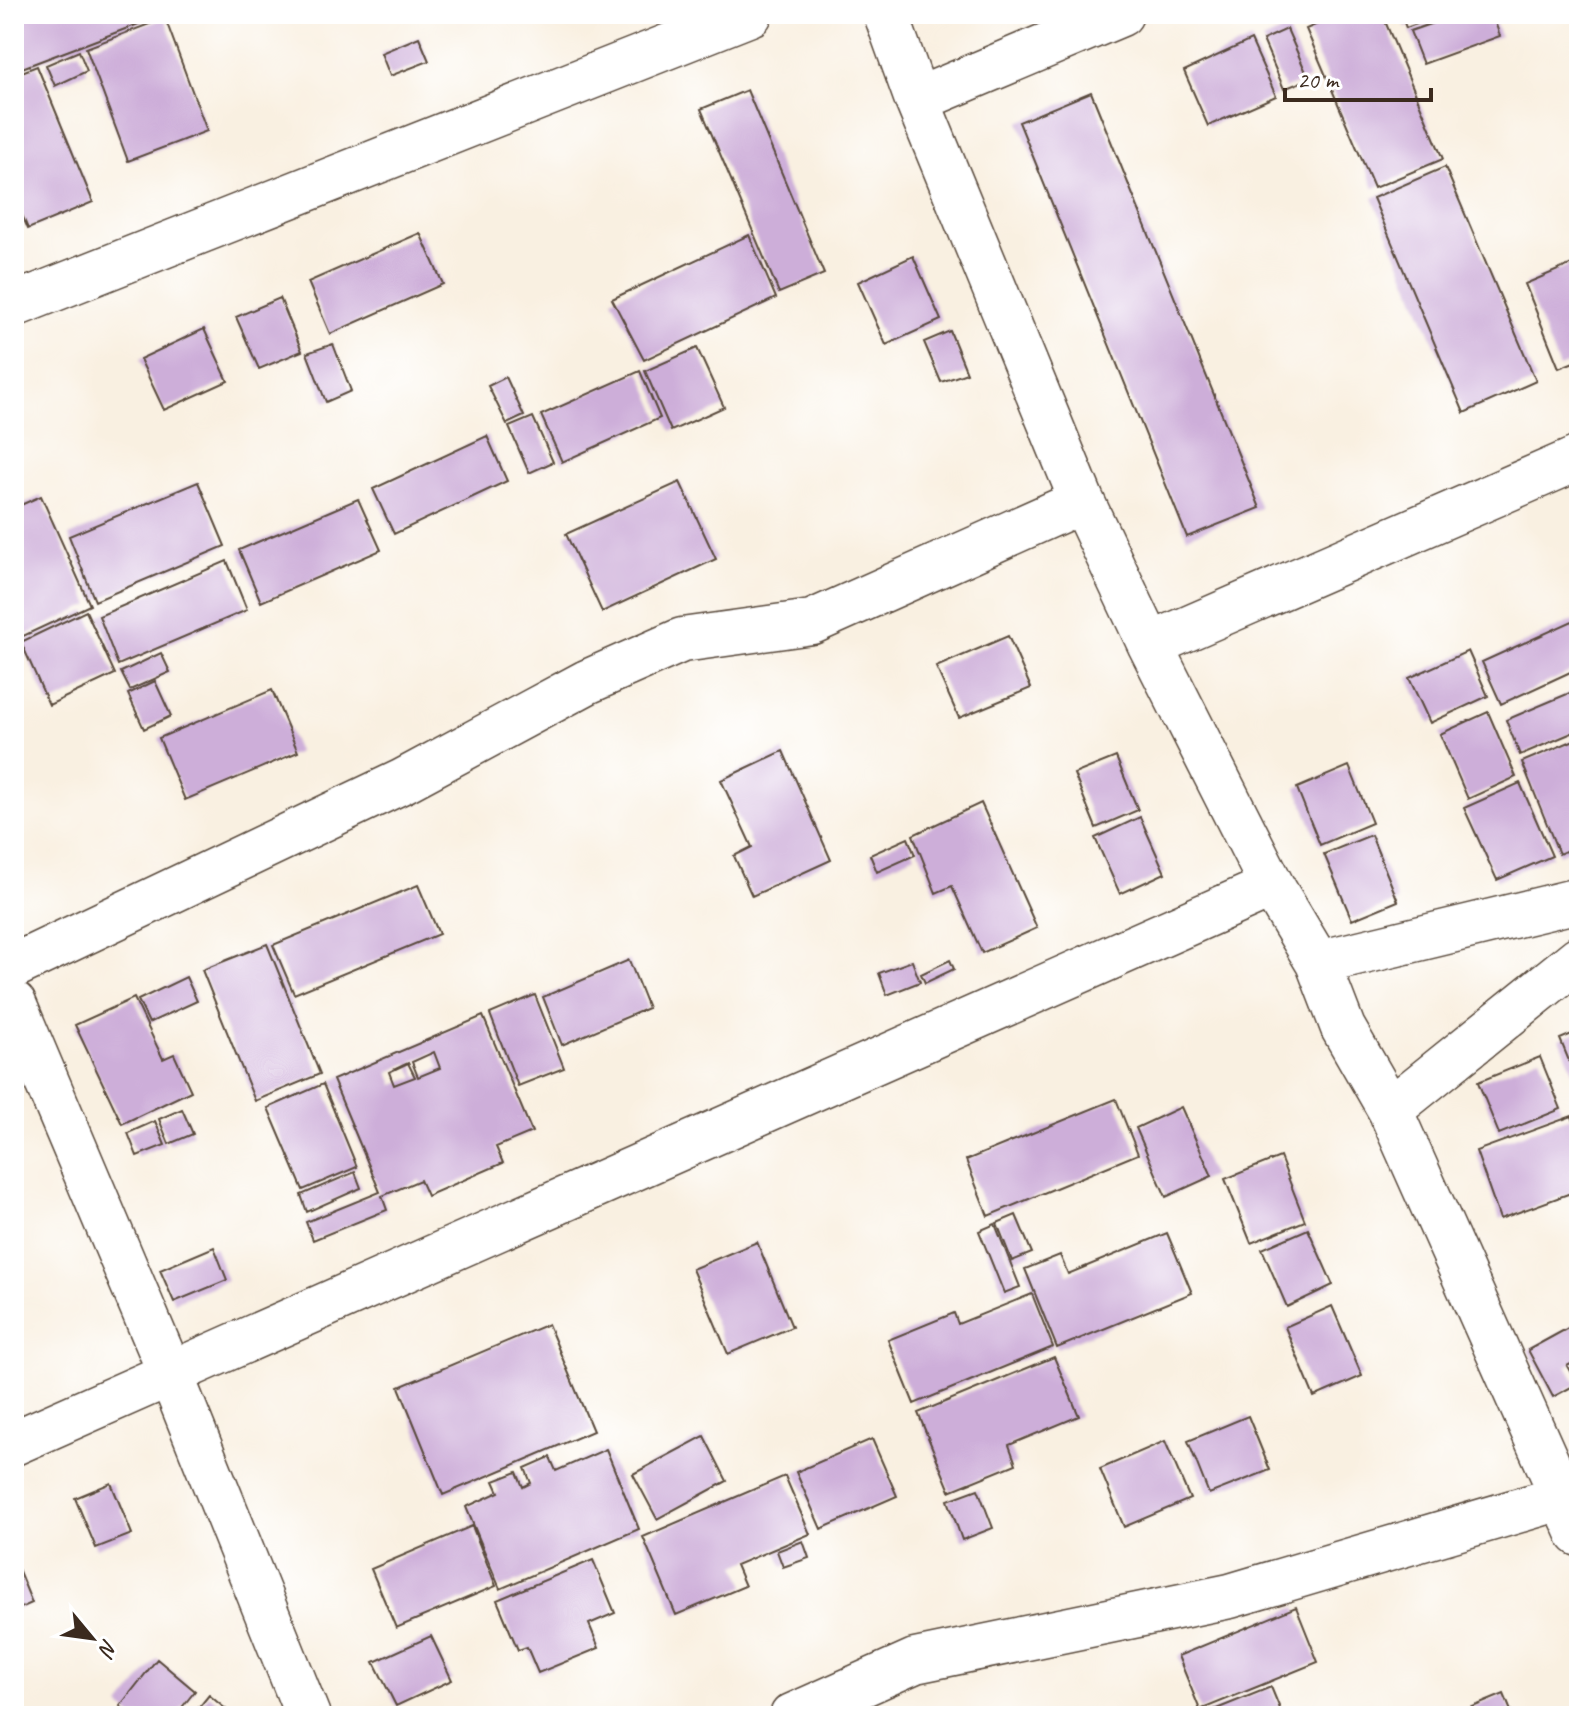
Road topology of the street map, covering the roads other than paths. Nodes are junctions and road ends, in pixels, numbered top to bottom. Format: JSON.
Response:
{"nodes":[{"id":1,"x":750,"y":14,"type":"edge"},
{"id":2,"x":886,"y":14,"type":"edge"},
{"id":3,"x":1121,"y":14,"type":"edge"},
{"id":4,"x":917,"y":100,"type":"junction"},
{"id":5,"x":14,"y":305,"type":"edge"},
{"id":6,"x":1579,"y":458,"type":"edge"},
{"id":7,"x":1082,"y":501,"type":"junction"},
{"id":8,"x":1150,"y":645,"type":"junction"},
{"id":9,"x":1272,"y":886,"type":"junction"},
{"id":10,"x":1579,"y":900,"type":"edge"},
{"id":11,"x":1579,"y":958,"type":"edge"},
{"id":12,"x":1318,"y":963,"type":"junction"},
{"id":13,"x":14,"y":966,"type":"edge"},
{"id":14,"x":14,"y":1004,"type":"edge"},
{"id":15,"x":1390,"y":1110,"type":"junction"},
{"id":16,"x":171,"y":1375,"type":"junction"},
{"id":17,"x":14,"y":1443,"type":"edge"},
{"id":18,"x":1572,"y":1516,"type":"edge"},
{"id":19,"x":308,"y":1716,"type":"edge"},
{"id":20,"x":792,"y":1716,"type":"edge"}],
"edges":[{"from":1,"to":5,"type":"street"},
{"from":2,"to":4,"type":"street"},
{"from":3,"to":4,"type":"street"},
{"from":4,"to":7,"type":"street"},
{"from":6,"to":8,"type":"street"},
{"from":7,"to":8,"type":"street"},
{"from":7,"to":13,"type":"street"},
{"from":8,"to":9,"type":"street"},
{"from":9,"to":12,"type":"street"},
{"from":9,"to":16,"type":"street"},
{"from":10,"to":12,"type":"street"},
{"from":11,"to":15,"type":"street"},
{"from":12,"to":15,"type":"street"},
{"from":14,"to":16,"type":"street"},
{"from":15,"to":18,"type":"street"},
{"from":16,"to":17,"type":"street"},
{"from":16,"to":19,"type":"street"},
{"from":18,"to":20,"type":"street"}]}
